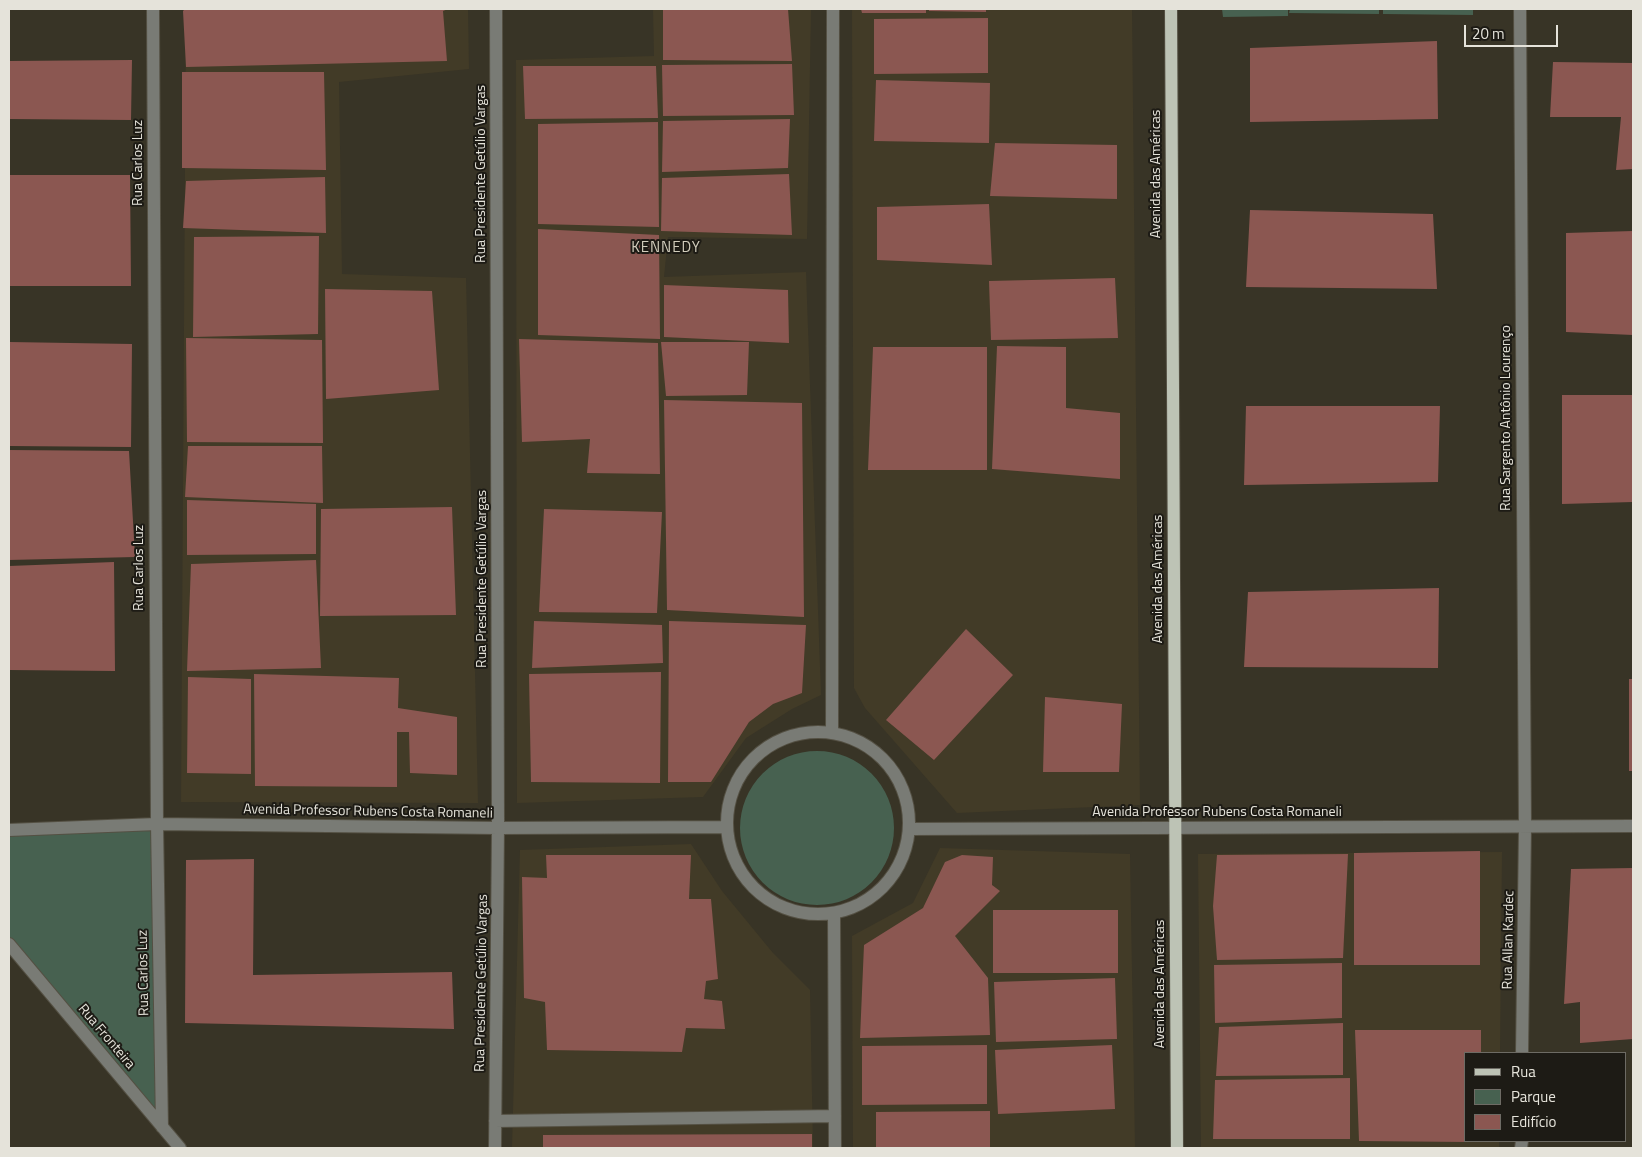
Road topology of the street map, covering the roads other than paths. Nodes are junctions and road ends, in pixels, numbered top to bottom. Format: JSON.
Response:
{"nodes":[{"id":1,"x":153,"y":9,"type":"edge"},
{"id":2,"x":496,"y":9,"type":"edge"},
{"id":3,"x":833,"y":9,"type":"edge"},
{"id":4,"x":1171,"y":9,"type":"edge"},
{"id":5,"x":1520,"y":9,"type":"edge"},
{"id":6,"x":832,"y":732,"type":"junction"},
{"id":7,"x":157,"y":824,"type":"junction"},
{"id":8,"x":1633,"y":826,"type":"edge"},
{"id":9,"x":726,"y":827,"type":"junction"},
{"id":10,"x":498,"y":828,"type":"junction"},
{"id":11,"x":1176,"y":828,"type":"junction"},
{"id":12,"x":1525,"y":828,"type":"junction"},
{"id":13,"x":908,"y":829,"type":"junction"},
{"id":14,"x":9,"y":830,"type":"edge"},
{"id":15,"x":834,"y":913,"type":"junction"},
{"id":16,"x":9,"y":944,"type":"edge"},
{"id":17,"x":1522,"y":1052,"type":"edge"},
{"id":18,"x":835,"y":1116,"type":"junction"},
{"id":19,"x":495,"y":1121,"type":"junction"},
{"id":20,"x":162,"y":1127,"type":"junction"},
{"id":21,"x":180,"y":1148,"type":"edge"},
{"id":22,"x":495,"y":1148,"type":"edge"},
{"id":23,"x":835,"y":1148,"type":"edge"},
{"id":24,"x":1177,"y":1148,"type":"edge"}],
"edges":[{"from":1,"to":7,"type":"street","name":"Rua Carlos Luz"},
{"from":2,"to":10,"type":"street","name":"Rua Presidente Getúlio Vargas"},
{"from":3,"to":6,"type":"street"},
{"from":4,"to":11,"type":"main road","name":"Avenida das Américas"},
{"from":5,"to":12,"type":"street","name":"Rua Sargento Antônio Lourenço"},
{"from":6,"to":9,"type":"street"},
{"from":6,"to":13,"type":"street"},
{"from":7,"to":10,"type":"street","name":"Avenida Professor Rubens Costa Romaneli"},
{"from":7,"to":14,"type":"street","name":"Avenida Professor Rubens Costa Romaneli"},
{"from":7,"to":20,"type":"street","name":"Rua Carlos Luz"},
{"from":8,"to":12,"type":"street","name":"Avenida Professor Rubens Costa Romaneli"},
{"from":9,"to":10,"type":"street","name":"Avenida Professor Rubens Costa Romaneli"},
{"from":9,"to":15,"type":"street"},
{"from":10,"to":19,"type":"street","name":"Rua Presidente Getúlio Vargas"},
{"from":11,"to":12,"type":"street","name":"Avenida Professor Rubens Costa Romaneli"},
{"from":11,"to":13,"type":"street","name":"Avenida Professor Rubens Costa Romaneli"},
{"from":11,"to":24,"type":"main road","name":"Avenida das Américas"},
{"from":12,"to":17,"type":"street","name":"Rua Allan Kardec"},
{"from":13,"to":15,"type":"street"},
{"from":15,"to":18,"type":"street"},
{"from":16,"to":20,"type":"street","name":"Rua Fronteira"},
{"from":18,"to":19,"type":"street"},
{"from":18,"to":23,"type":"street"},
{"from":19,"to":22,"type":"street","name":"Rua Presidente Getúlio Vargas"},
{"from":20,"to":21,"type":"street","name":"Rua Fronteira"}]}
